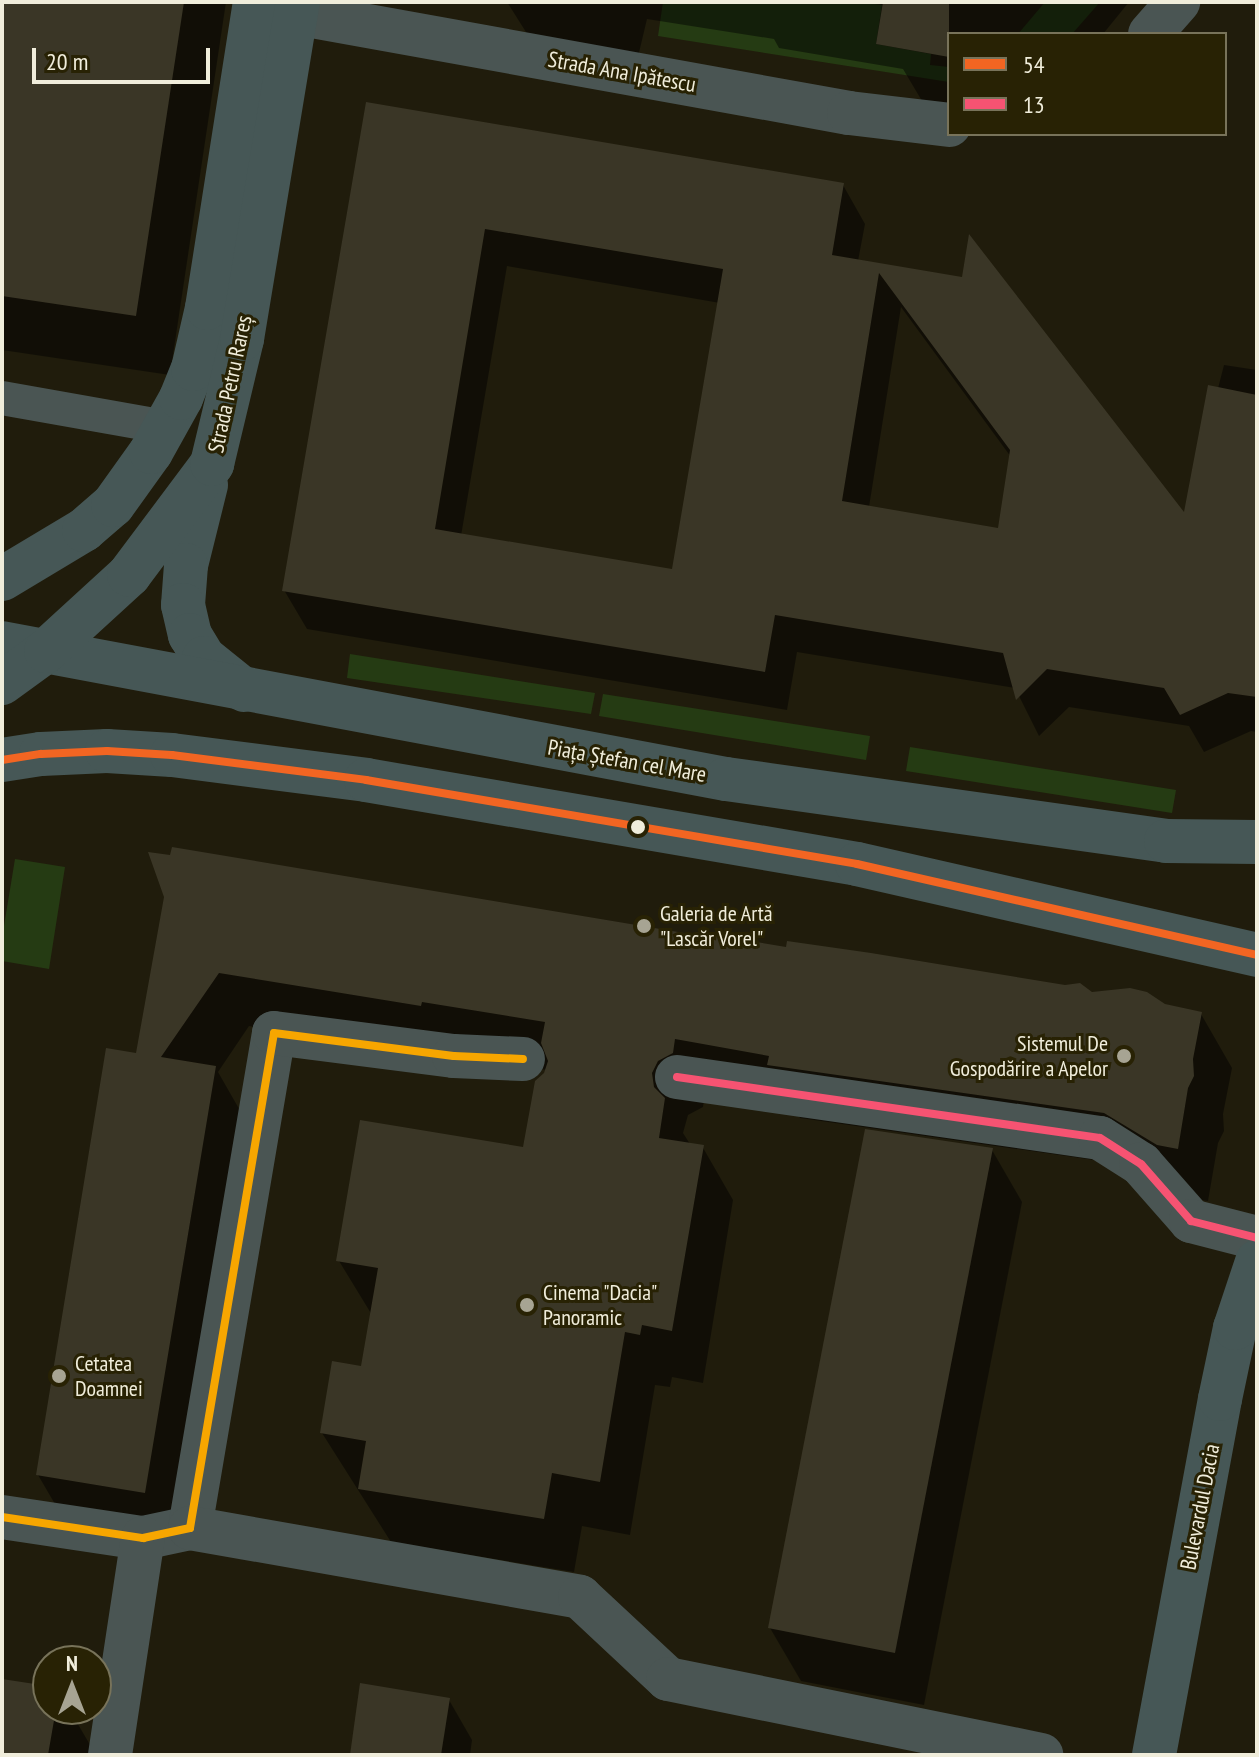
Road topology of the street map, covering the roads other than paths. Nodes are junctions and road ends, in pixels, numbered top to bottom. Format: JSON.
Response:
{"nodes":[{"id":1,"x":1178,"y":2,"type":"edge"},
{"id":2,"x":283,"y":6,"type":"edge"},
{"id":3,"x":1152,"y":32,"type":"edge"},
{"id":4,"x":947,"y":125,"type":"edge"},
{"id":5,"x":2,"y":398,"type":"edge"},
{"id":6,"x":165,"y":427,"type":"junction"},
{"id":7,"x":212,"y":464,"type":"junction"},
{"id":8,"x":2,"y":579,"type":"edge"},
{"id":9,"x":2,"y":643,"type":"edge"},
{"id":10,"x":46,"y":651,"type":"junction"},
{"id":11,"x":2,"y":683,"type":"edge"},
{"id":12,"x":246,"y":692,"type":"junction"},
{"id":13,"x":2,"y":760,"type":"edge"},
{"id":14,"x":1257,"y":842,"type":"edge"},
{"id":15,"x":1257,"y":955,"type":"edge"},
{"id":16,"x":523,"y":1059,"type":"dead end"},
{"id":17,"x":677,"y":1077,"type":"dead end"},
{"id":18,"x":1257,"y":1238,"type":"edge"},
{"id":19,"x":1257,"y":1262,"type":"edge"},
{"id":20,"x":2,"y":1517,"type":"edge"},
{"id":21,"x":190,"y":1528,"type":"junction"},
{"id":22,"x":143,"y":1538,"type":"junction"},
{"id":23,"x":110,"y":1755,"type":"edge"},
{"id":24,"x":1041,"y":1755,"type":"edge"},
{"id":25,"x":1154,"y":1755,"type":"edge"}],
"edges":[{"from":1,"to":3,"type":"street"},
{"from":2,"to":4,"type":"street","name":"Strada Ana Ipătescu"},
{"from":2,"to":6,"type":"main road","name":"Strada Petru Rareș"},
{"from":2,"to":7,"type":"main road","name":"Strada Petru Rareș"},
{"from":5,"to":6,"type":"lane"},
{"from":6,"to":8,"type":"main road","name":"Strada Petru Rareș"},
{"from":7,"to":10,"type":"main road","name":"Strada Petru Rareș"},
{"from":7,"to":12,"type":"main road"},
{"from":9,"to":10,"type":"main road","name":"Piața Ștefan cel Mare"},
{"from":10,"to":11,"type":"main road","name":"Strada Petru Rareș"},
{"from":10,"to":12,"type":"main road","name":"Piața Ștefan cel Mare"},
{"from":12,"to":14,"type":"main road","name":"Piața Ștefan cel Mare"},
{"from":13,"to":15,"type":"main road"},
{"from":16,"to":21,"type":"street"},
{"from":17,"to":18,"type":"street"},
{"from":19,"to":25,"type":"main road","name":"Bulevardul Dacia"},
{"from":20,"to":22,"type":"street"},
{"from":21,"to":22,"type":"street"},
{"from":21,"to":24,"type":"street"},
{"from":22,"to":23,"type":"street"}]}
